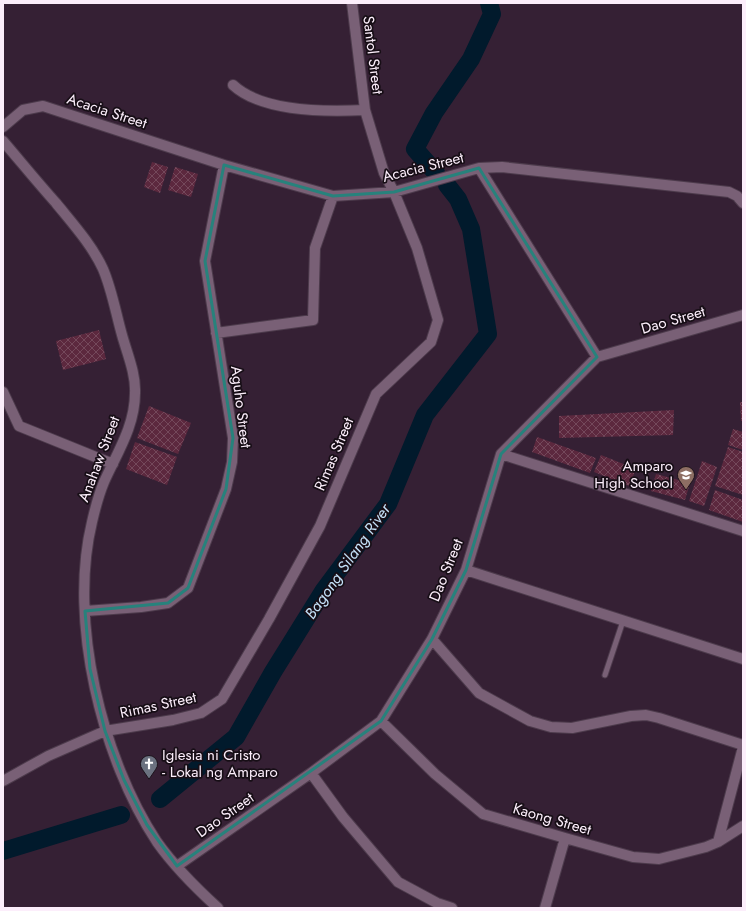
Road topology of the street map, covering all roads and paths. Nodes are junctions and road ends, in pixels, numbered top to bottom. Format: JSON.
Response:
{"nodes":[{"id":1,"x":352,"y":3,"type":"edge"},
{"id":2,"x":233,"y":85,"type":"dead end"},
{"id":3,"x":365,"y":110,"type":"junction"},
{"id":4,"x":3,"y":127,"type":"edge"},
{"id":5,"x":3,"y":141,"type":"edge"},
{"id":6,"x":224,"y":165,"type":"junction"},
{"id":7,"x":479,"y":168,"type":"junction"},
{"id":8,"x":394,"y":192,"type":"junction"},
{"id":9,"x":333,"y":196,"type":"junction"},
{"id":10,"x":743,"y":203,"type":"edge"},
{"id":11,"x":743,"y":315,"type":"edge"},
{"id":12,"x":216,"y":333,"type":"junction"},
{"id":13,"x":597,"y":357,"type":"junction"},
{"id":14,"x":3,"y":392,"type":"edge"},
{"id":15,"x":501,"y":454,"type":"junction"},
{"id":16,"x":113,"y":464,"type":"junction"},
{"id":17,"x":743,"y":531,"type":"edge"},
{"id":18,"x":466,"y":570,"type":"junction"},
{"id":19,"x":85,"y":611,"type":"junction"},
{"id":20,"x":623,"y":620,"type":"junction"},
{"id":21,"x":432,"y":639,"type":"junction"},
{"id":22,"x":743,"y":659,"type":"edge"},
{"id":23,"x":604,"y":675,"type":"dead end"},
{"id":24,"x":381,"y":721,"type":"junction"},
{"id":25,"x":105,"y":731,"type":"junction"},
{"id":26,"x":743,"y":746,"type":"edge"},
{"id":27,"x":311,"y":773,"type":"junction"},
{"id":28,"x":3,"y":781,"type":"edge"},
{"id":29,"x":743,"y":826,"type":"edge"},
{"id":30,"x":565,"y":838,"type":"junction"},
{"id":31,"x":718,"y":842,"type":"junction"},
{"id":32,"x":177,"y":866,"type":"junction"},
{"id":33,"x":218,"y":908,"type":"edge"},
{"id":34,"x":452,"y":908,"type":"edge"},
{"id":35,"x":545,"y":908,"type":"edge"}],
"edges":[{"from":1,"to":3,"type":"street","name":"Santol Street"},
{"from":2,"to":3,"type":"street"},
{"from":3,"to":8,"type":"street","name":"Rimas Street"},
{"from":4,"to":6,"type":"street","name":"Acacia Street"},
{"from":5,"to":16,"type":"street","name":"Anahaw Street"},
{"from":6,"to":9,"type":"street","name":"Acacia Street"},
{"from":6,"to":12,"type":"street","name":"Aguho Street"},
{"from":7,"to":8,"type":"street","name":"Acacia Street"},
{"from":7,"to":10,"type":"street","name":"Acacia Street"},
{"from":7,"to":13,"type":"street"},
{"from":8,"to":9,"type":"street","name":"Acacia Street"},
{"from":8,"to":25,"type":"street","name":"Rimas Street"},
{"from":9,"to":12,"type":"street"},
{"from":11,"to":13,"type":"street","name":"Dao Street"},
{"from":12,"to":19,"type":"street","name":"Aguho Street"},
{"from":13,"to":15,"type":"street","name":"Dao Street"},
{"from":14,"to":16,"type":"street"},
{"from":15,"to":17,"type":"street"},
{"from":15,"to":18,"type":"street","name":"Dao Street"},
{"from":16,"to":19,"type":"street","name":"Anahaw Street"},
{"from":18,"to":20,"type":"street"},
{"from":18,"to":21,"type":"street","name":"Dao Street"},
{"from":19,"to":25,"type":"street","name":"Anahaw Street"},
{"from":20,"to":22,"type":"street"},
{"from":20,"to":23,"type":"lane"},
{"from":21,"to":24,"type":"street","name":"Dao Street"},
{"from":21,"to":26,"type":"street"},
{"from":24,"to":27,"type":"street","name":"Dao Street"},
{"from":24,"to":30,"type":"street","name":"Kaong Street"},
{"from":25,"to":28,"type":"street","name":"Rimas Street"},
{"from":25,"to":32,"type":"street","name":"Anahaw Street"},
{"from":26,"to":31,"type":"street"},
{"from":27,"to":32,"type":"street","name":"Dao Street"},
{"from":27,"to":34,"type":"street"},
{"from":29,"to":31,"type":"street","name":"Kaong Street"},
{"from":30,"to":31,"type":"street","name":"Kaong Street"},
{"from":30,"to":35,"type":"street"},
{"from":32,"to":33,"type":"street","name":"Anahaw Street"}]}
